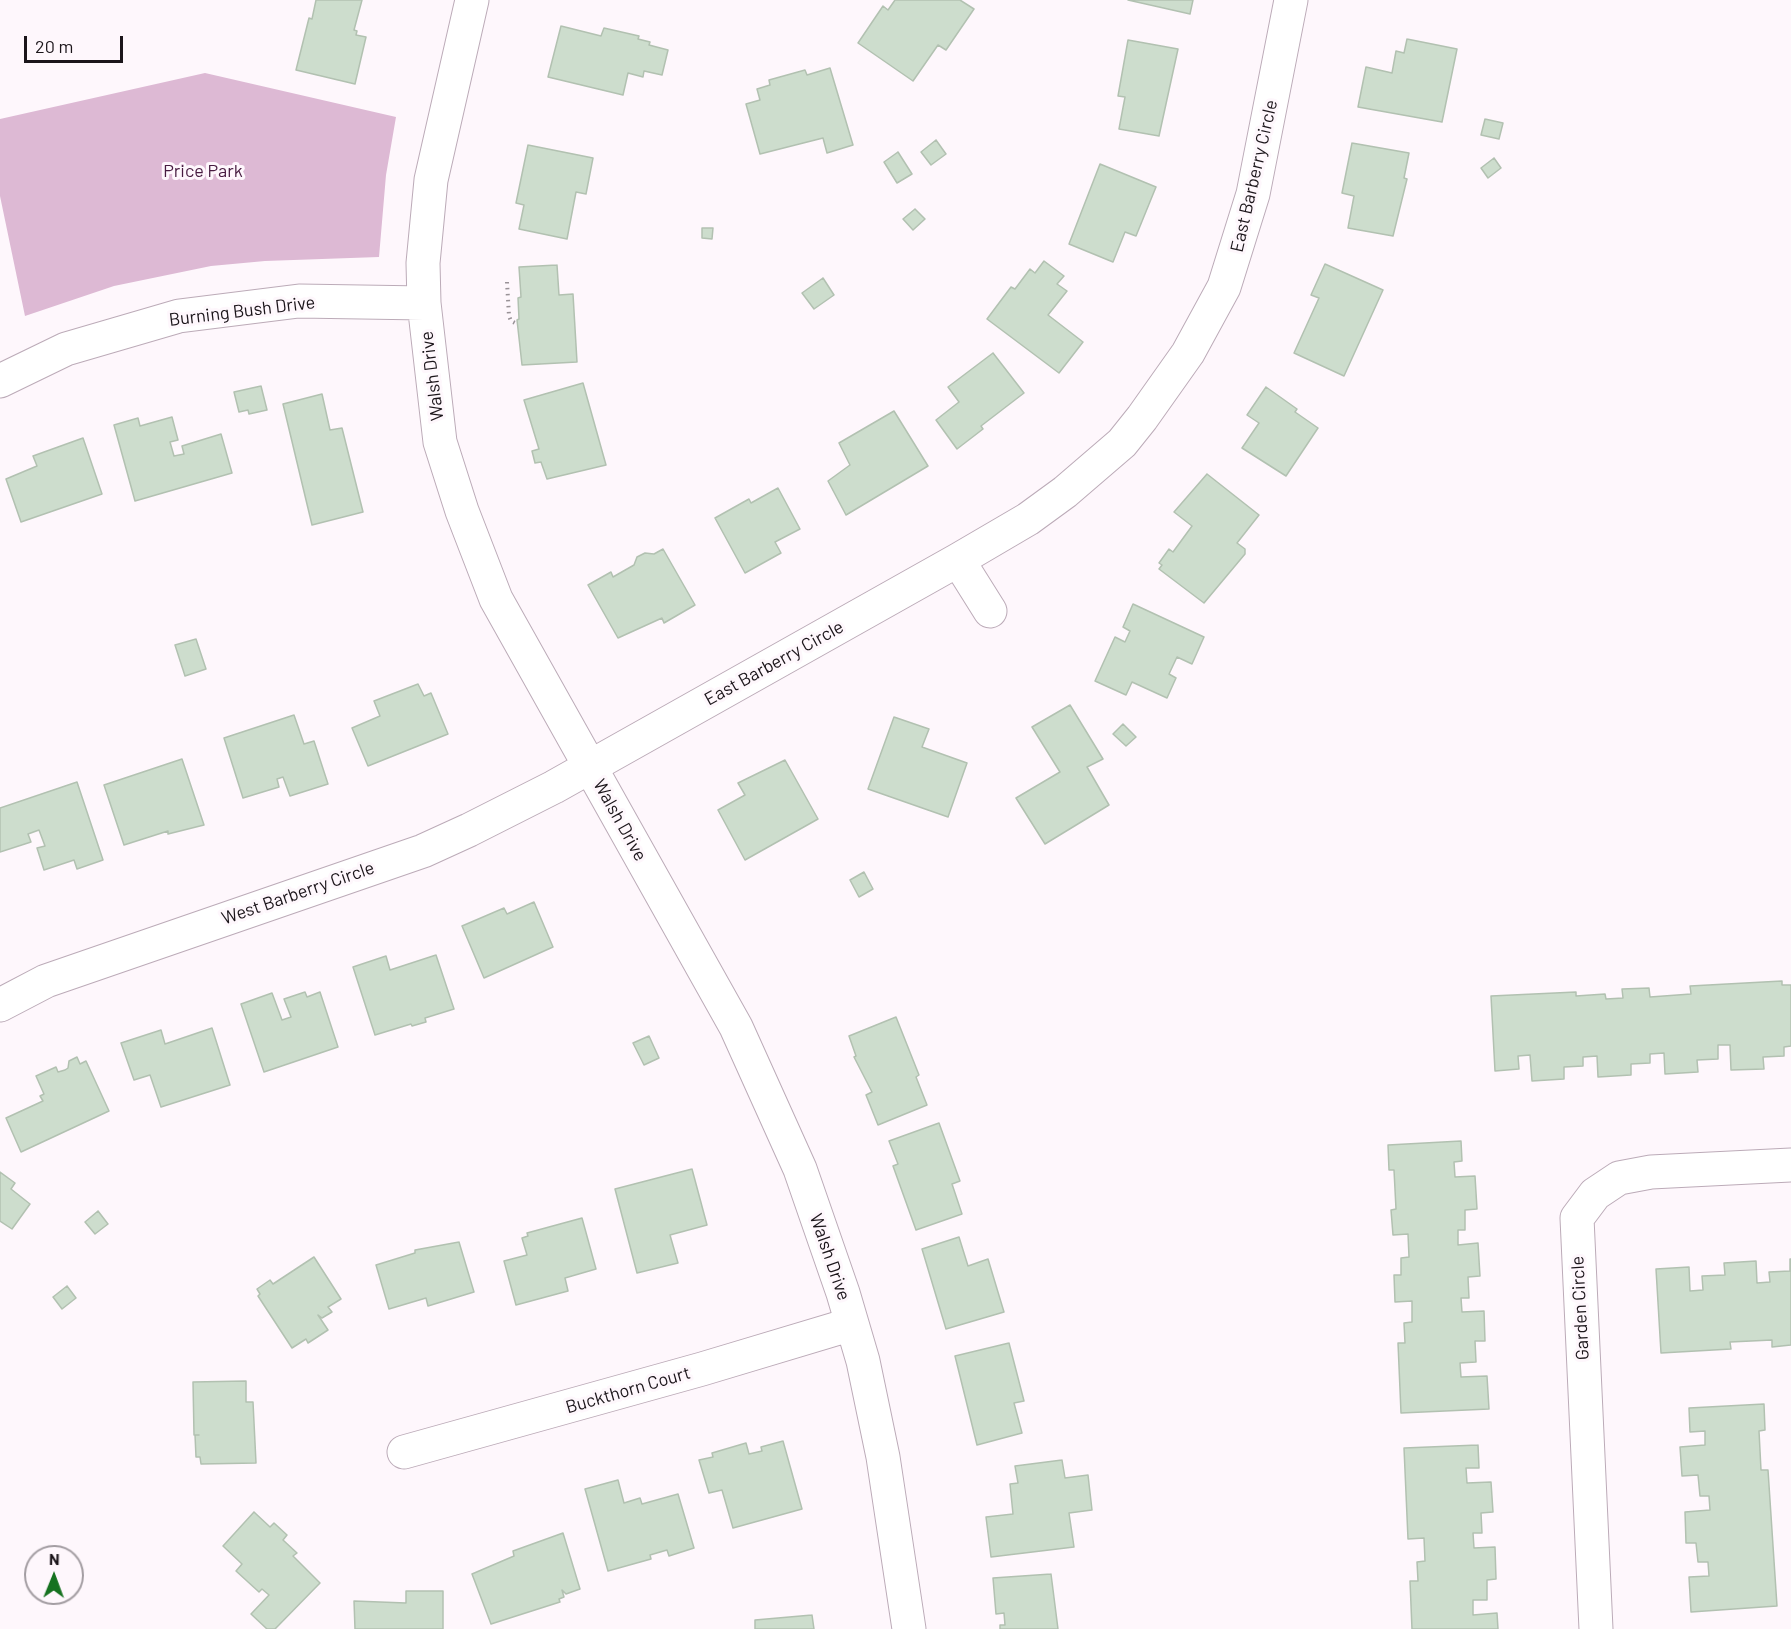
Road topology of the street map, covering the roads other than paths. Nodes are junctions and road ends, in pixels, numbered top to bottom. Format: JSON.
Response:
{"nodes":[{"id":1,"x":472,"y":0,"type":"edge"},
{"id":2,"x":1291,"y":0,"type":"edge"},
{"id":3,"x":424,"y":303,"type":"junction"},
{"id":4,"x":0,"y":381,"type":"edge"},
{"id":5,"x":958,"y":560,"type":"junction"},
{"id":6,"x":990,"y":611,"type":"dead end"},
{"id":7,"x":590,"y":766,"type":"junction"},
{"id":8,"x":0,"y":1005,"type":"edge"},
{"id":9,"x":1791,"y":1165,"type":"edge"},
{"id":10,"x":852,"y":1324,"type":"junction"},
{"id":11,"x":404,"y":1452,"type":"dead end"},
{"id":12,"x":909,"y":1629,"type":"edge"},
{"id":13,"x":1596,"y":1629,"type":"edge"}],
"edges":[{"from":1,"to":3,"type":"street","name":"Walsh Drive"},
{"from":2,"to":5,"type":"street","name":"East Barberry Circle"},
{"from":3,"to":4,"type":"street","name":"Burning Bush Drive"},
{"from":3,"to":7,"type":"street","name":"Walsh Drive"},
{"from":5,"to":6,"type":"street"},
{"from":5,"to":7,"type":"street","name":"East Barberry Circle"},
{"from":7,"to":8,"type":"street","name":"West Barberry Circle"},
{"from":7,"to":10,"type":"street","name":"Walsh Drive"},
{"from":9,"to":13,"type":"street","name":"Garden Circle"},
{"from":10,"to":11,"type":"street","name":"Buckthorn Court"},
{"from":10,"to":12,"type":"street","name":"Walsh Drive"}]}
